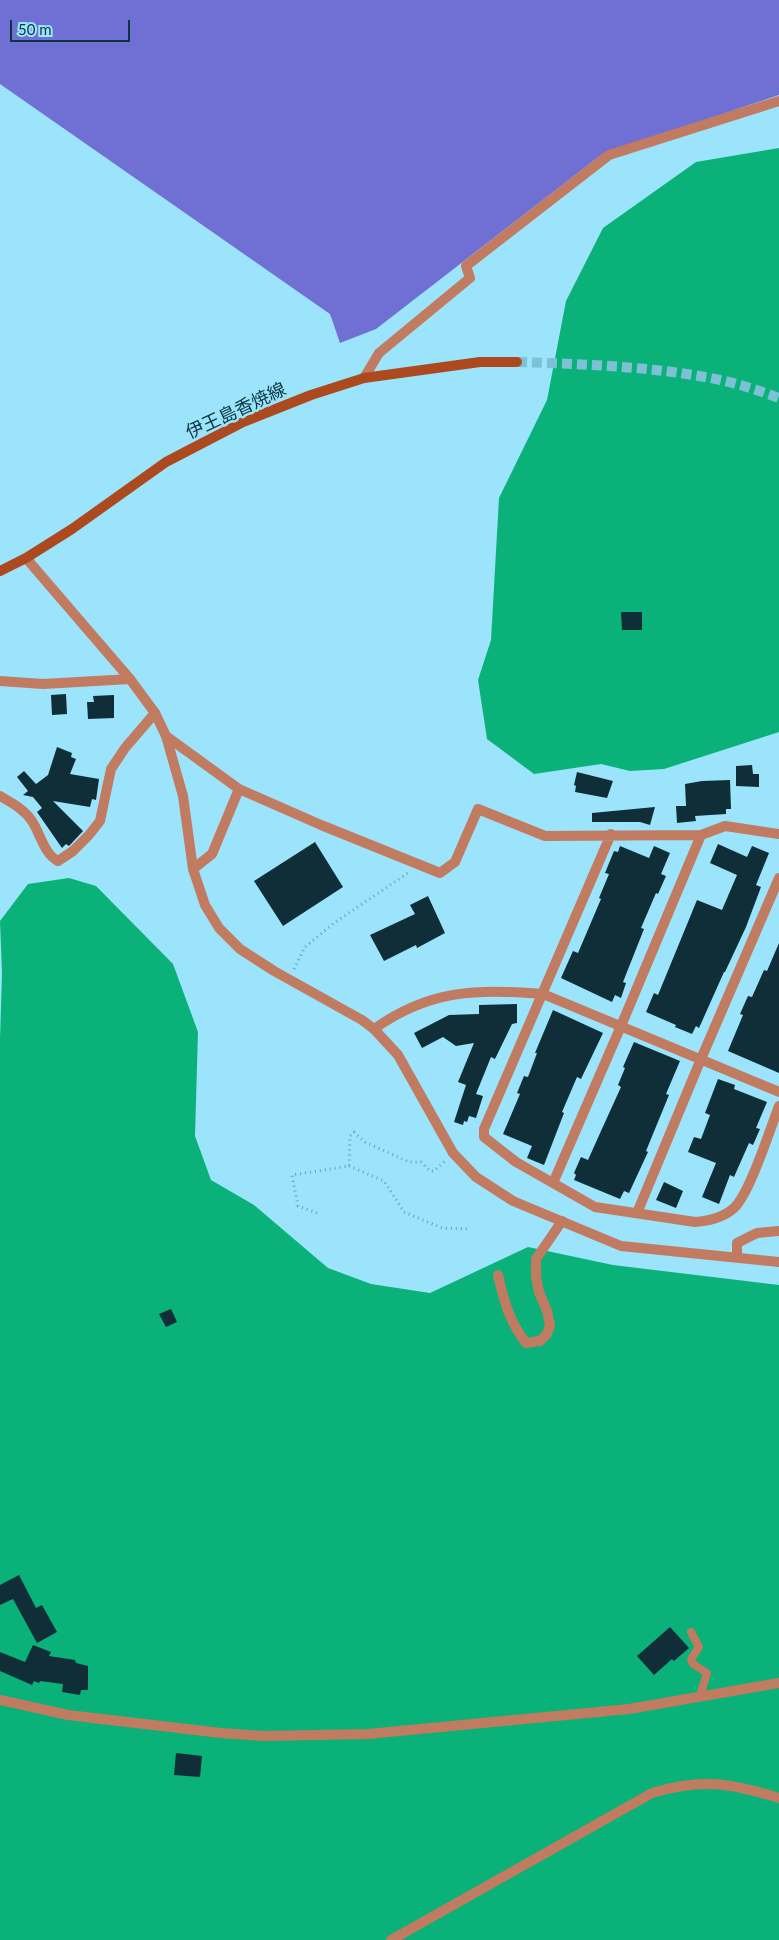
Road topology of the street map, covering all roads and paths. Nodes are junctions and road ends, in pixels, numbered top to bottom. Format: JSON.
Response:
{"nodes":[{"id":1,"x":779,"y":101,"type":"edge"},
{"id":2,"x":517,"y":362,"type":"tunnel mouth"},
{"id":3,"x":364,"y":378,"type":"junction"},
{"id":4,"x":26,"y":558,"type":"junction"},
{"id":5,"x":0,"y":571,"type":"edge"},
{"id":6,"x":130,"y":679,"type":"junction"},
{"id":7,"x":0,"y":681,"type":"edge"},
{"id":8,"x":154,"y":713,"type":"junction"},
{"id":9,"x":166,"y":736,"type":"junction"},
{"id":10,"x":239,"y":789,"type":"junction"},
{"id":11,"x":0,"y":796,"type":"edge"},
{"id":12,"x":610,"y":834,"type":"junction"},
{"id":13,"x":779,"y":834,"type":"edge"},
{"id":14,"x":701,"y":835,"type":"junction"},
{"id":15,"x":421,"y":864,"type":"junction"},
{"id":16,"x":193,"y":869,"type":"junction"},
{"id":17,"x":779,"y":878,"type":"edge"},
{"id":18,"x":289,"y":979,"type":"junction"},
{"id":19,"x":543,"y":994,"type":"junction"},
{"id":20,"x":621,"y":1026,"type":"junction"},
{"id":21,"x":374,"y":1029,"type":"junction"},
{"id":22,"x":701,"y":1059,"type":"junction"},
{"id":23,"x":779,"y":1092,"type":"edge"},
{"id":24,"x":779,"y":1106,"type":"edge"},
{"id":25,"x":453,"y":1153,"type":"junction"},
{"id":26,"x":349,"y":1166,"type":"junction"},
{"id":27,"x":553,"y":1183,"type":"junction"},
{"id":28,"x":318,"y":1213,"type":"dead end"},
{"id":29,"x":637,"y":1213,"type":"junction"},
{"id":30,"x":562,"y":1221,"type":"junction"},
{"id":31,"x":468,"y":1229,"type":"dead end"},
{"id":32,"x":779,"y":1232,"type":"edge"},
{"id":33,"x":737,"y":1258,"type":"junction"},
{"id":34,"x":779,"y":1262,"type":"edge"},
{"id":35,"x":498,"y":1275,"type":"dead end"},
{"id":36,"x":691,"y":1632,"type":"dead end"},
{"id":37,"x":779,"y":1683,"type":"edge"},
{"id":38,"x":700,"y":1696,"type":"junction"},
{"id":39,"x":0,"y":1700,"type":"edge"},
{"id":40,"x":779,"y":1798,"type":"edge"},
{"id":41,"x":391,"y":1940,"type":"edge"}],
"edges":[{"from":1,"to":3,"type":"street"},
{"from":2,"to":3,"type":"main road","name":"伊王島香焼線"},
{"from":3,"to":4,"type":"main road","name":"伊王島香焼線"},
{"from":4,"to":5,"type":"main road","name":"伊王島香焼線"},
{"from":4,"to":6,"type":"street"},
{"from":6,"to":7,"type":"street"},
{"from":6,"to":8,"type":"street"},
{"from":8,"to":9,"type":"street"},
{"from":8,"to":11,"type":"street"},
{"from":9,"to":10,"type":"street"},
{"from":9,"to":16,"type":"street"},
{"from":10,"to":15,"type":"street"},
{"from":10,"to":16,"type":"street"},
{"from":12,"to":14,"type":"street"},
{"from":12,"to":15,"type":"street"},
{"from":12,"to":19,"type":"street"},
{"from":13,"to":14,"type":"street"},
{"from":14,"to":20,"type":"street"},
{"from":15,"to":18,"type":"path"},
{"from":16,"to":18,"type":"street"},
{"from":17,"to":22,"type":"street"},
{"from":18,"to":21,"type":"street"},
{"from":19,"to":20,"type":"street"},
{"from":19,"to":21,"type":"street"},
{"from":19,"to":27,"type":"street"},
{"from":20,"to":22,"type":"street"},
{"from":20,"to":27,"type":"street"},
{"from":21,"to":25,"type":"street"},
{"from":22,"to":23,"type":"street"},
{"from":22,"to":29,"type":"street"},
{"from":24,"to":29,"type":"street"},
{"from":25,"to":26,"type":"path"},
{"from":25,"to":30,"type":"street"},
{"from":26,"to":28,"type":"path"},
{"from":26,"to":31,"type":"path"},
{"from":27,"to":29,"type":"street"},
{"from":30,"to":33,"type":"street"},
{"from":30,"to":35,"type":"street"},
{"from":32,"to":33,"type":"street"},
{"from":33,"to":34,"type":"street"},
{"from":36,"to":38,"type":"lane"},
{"from":37,"to":38,"type":"street"},
{"from":38,"to":39,"type":"street"},
{"from":40,"to":41,"type":"street"}]}
